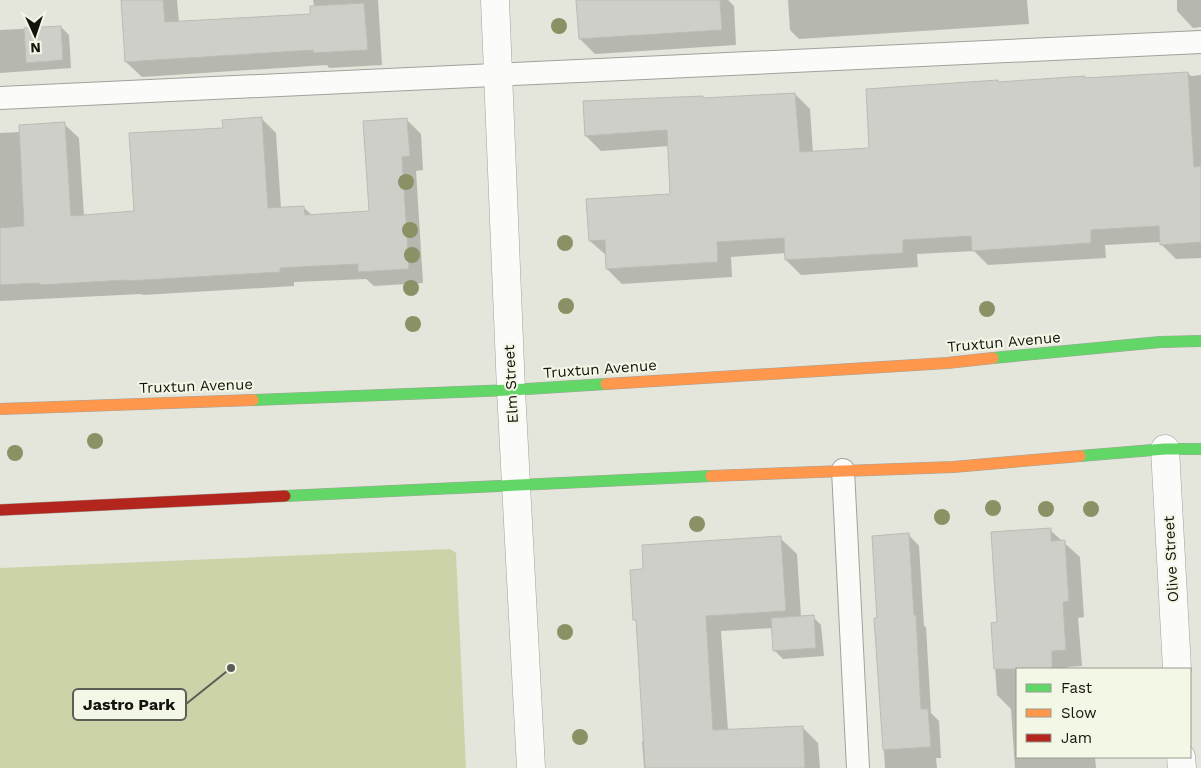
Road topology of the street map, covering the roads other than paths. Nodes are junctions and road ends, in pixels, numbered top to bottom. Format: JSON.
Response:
{"nodes":[{"id":1,"x":495,"y":0,"type":"edge"},
{"id":2,"x":1201,"y":42,"type":"edge"},
{"id":3,"x":498,"y":75,"type":"junction"},
{"id":4,"x":0,"y":98,"type":"edge"},
{"id":5,"x":1201,"y":341,"type":"edge"},
{"id":6,"x":511,"y":390,"type":"junction"},
{"id":7,"x":0,"y":409,"type":"edge"},
{"id":8,"x":1165,"y":449,"type":"junction"},
{"id":9,"x":1201,"y":449,"type":"edge"},
{"id":10,"x":843,"y":470,"type":"junction"},
{"id":11,"x":516,"y":486,"type":"junction"},
{"id":12,"x":0,"y":510,"type":"edge"},
{"id":13,"x":1177,"y":668,"type":"edge"},
{"id":14,"x":530,"y":768,"type":"edge"},
{"id":15,"x":858,"y":768,"type":"edge"}],
"edges":[{"from":1,"to":3,"type":"street","name":"Elm Street"},
{"from":2,"to":3,"type":"lane"},
{"from":3,"to":4,"type":"lane"},
{"from":3,"to":6,"type":"street","name":"Elm Street"},
{"from":5,"to":6,"type":"main road","name":"Truxtun Avenue"},
{"from":6,"to":7,"type":"main road","name":"Truxtun Avenue"},
{"from":6,"to":11,"type":"street","name":"Elm Street"},
{"from":8,"to":9,"type":"main road"},
{"from":8,"to":10,"type":"main road"},
{"from":8,"to":13,"type":"street","name":"Olive Street"},
{"from":10,"to":11,"type":"main road"},
{"from":10,"to":15,"type":"lane"},
{"from":11,"to":12,"type":"main road"},
{"from":11,"to":14,"type":"street","name":"Elm Street"}]}
